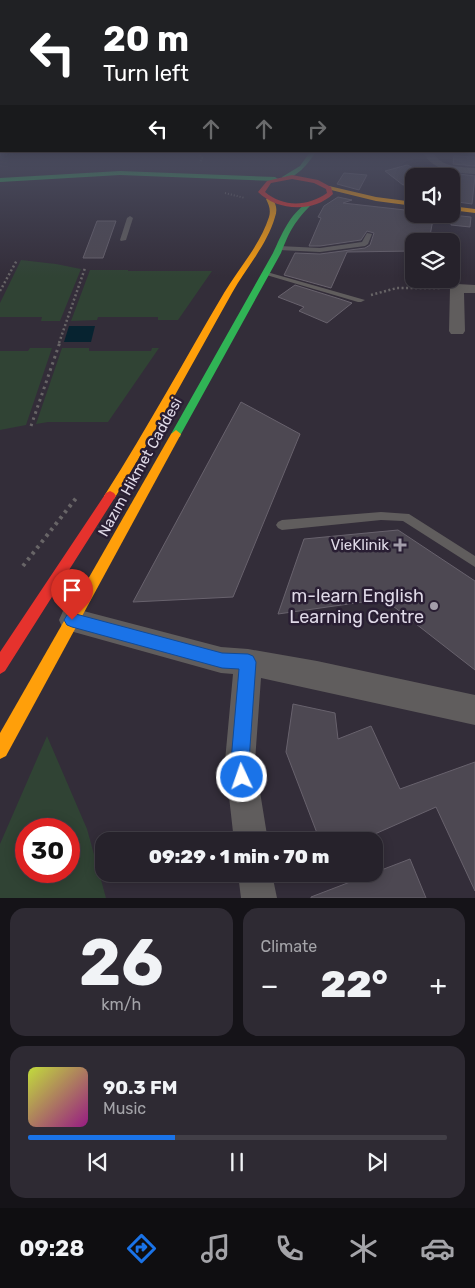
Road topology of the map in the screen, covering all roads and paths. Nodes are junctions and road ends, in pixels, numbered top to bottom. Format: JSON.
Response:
{"nodes":[{"id":1,"x":226,"y":194,"type":"edge"},
{"id":2,"x":255,"y":194,"type":"edge"},
{"id":3,"x":330,"y":194,"type":"edge"},
{"id":4,"x":368,"y":194,"type":"edge"},
{"id":5,"x":265,"y":196,"type":"junction"},
{"id":6,"x":248,"y":199,"type":"dead end"},
{"id":7,"x":324,"y":200,"type":"junction"},
{"id":8,"x":399,"y":203,"type":"junction"},
{"id":9,"x":405,"y":203,"type":"edge"},
{"id":10,"x":309,"y":204,"type":"junction"},
{"id":11,"x":460,"y":209,"type":"edge"},
{"id":12,"x":475,"y":211,"type":"edge"},
{"id":13,"x":130,"y":218,"type":"dead end"},
{"id":14,"x":369,"y":234,"type":"dead end"},
{"id":15,"x":124,"y":240,"type":"dead end"},
{"id":16,"x":279,"y":248,"type":"junction"},
{"id":17,"x":17,"y":260,"type":"dead end"},
{"id":18,"x":85,"y":268,"type":"dead end"},
{"id":19,"x":266,"y":273,"type":"junction"},
{"id":20,"x":457,"y":288,"type":"junction"},
{"id":21,"x":475,"y":289,"type":"edge"},
{"id":22,"x":0,"y":291,"type":"edge"},
{"id":23,"x":361,"y":300,"type":"joint"},
{"id":24,"x":457,"y":331,"type":"dead end"},
{"id":25,"x":31,"y":426,"type":"dead end"},
{"id":26,"x":81,"y":492,"type":"dead end"},
{"id":27,"x":282,"y":525,"type":"dead end"},
{"id":28,"x":475,"y":562,"type":"edge"},
{"id":29,"x":23,"y":566,"type":"dead end"},
{"id":30,"x":72,"y":620,"type":"junction"},
{"id":31,"x":248,"y":662,"type":"junction"},
{"id":32,"x":0,"y":666,"type":"edge"},
{"id":33,"x":475,"y":710,"type":"edge"},
{"id":34,"x":0,"y":750,"type":"edge"},
{"id":35,"x":250,"y":832,"type":"edge"},
{"id":36,"x":256,"y":882,"type":"edge"},
{"id":37,"x":259,"y":898,"type":"edge"}],
"edges":[{"from":1,"to":6,"type":"path"},
{"from":2,"to":5,"type":"main road"},
{"from":3,"to":7,"type":"main road"},
{"from":4,"to":8,"type":"main road"},
{"from":5,"to":10,"type":"main road"},
{"from":5,"to":32,"type":"main road","name":"Nazım Hikmet Caddesi"},
{"from":7,"to":8,"type":"main road"},
{"from":7,"to":10,"type":"main road"},
{"from":8,"to":9,"type":"main road"},
{"from":10,"to":16,"type":"main road","name":"Nazım Hikmet Caddesi"},
{"from":11,"to":12,"type":"main road"},
{"from":13,"to":15,"type":"lane"},
{"from":14,"to":16,"type":"lane"},
{"from":16,"to":19,"type":"main road","name":"Nazım Hikmet Caddesi"},
{"from":17,"to":22,"type":"path"},
{"from":18,"to":25,"type":"path"},
{"from":19,"to":23,"type":"lane"},
{"from":19,"to":30,"type":"main road","name":"Nazım Hikmet Caddesi"},
{"from":20,"to":21,"type":"street"},
{"from":20,"to":23,"type":"path"},
{"from":20,"to":24,"type":"street"},
{"from":26,"to":29,"type":"path"},
{"from":27,"to":28,"type":"lane"},
{"from":30,"to":31,"type":"street"},
{"from":30,"to":34,"type":"main road","name":"Nazım Hikmet Caddesi"},
{"from":31,"to":33,"type":"street"},
{"from":31,"to":35,"type":"street"},
{"from":36,"to":37,"type":"street"}]}
